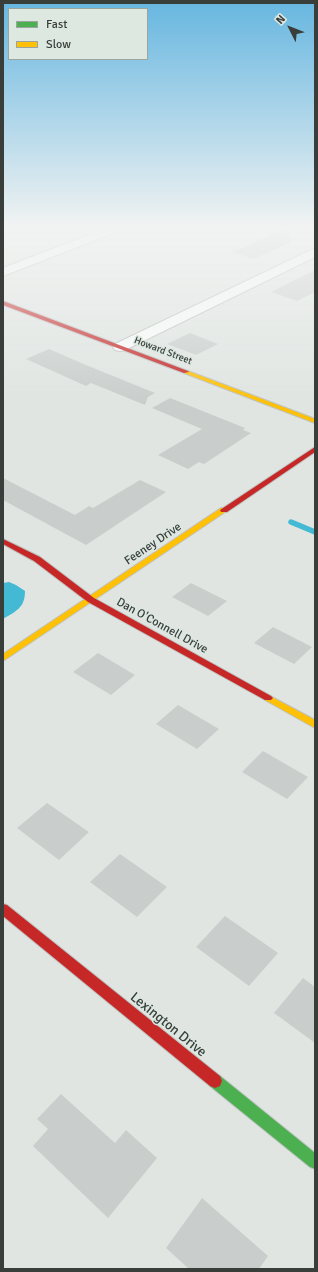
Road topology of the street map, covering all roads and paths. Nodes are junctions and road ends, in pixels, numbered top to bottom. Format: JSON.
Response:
{"nodes":[{"id":1,"x":248,"y":284,"type":"edge"},
{"id":2,"x":3,"y":303,"type":"edge"},
{"id":3,"x":120,"y":346,"type":"junction"},
{"id":4,"x":315,"y":421,"type":"edge"},
{"id":5,"x":315,"y":449,"type":"edge"},
{"id":6,"x":3,"y":541,"type":"edge"},
{"id":7,"x":91,"y":600,"type":"junction"},
{"id":8,"x":3,"y":658,"type":"edge"},
{"id":9,"x":315,"y":724,"type":"edge"},
{"id":10,"x":3,"y":909,"type":"edge"},
{"id":11,"x":315,"y":1162,"type":"edge"}],
"edges":[{"from":1,"to":3,"type":"street"},
{"from":2,"to":3,"type":"street","name":"Howard Street"},
{"from":3,"to":4,"type":"street","name":"Howard Street"},
{"from":5,"to":7,"type":"street","name":"Feeney Drive"},
{"from":6,"to":7,"type":"street","name":"Dan O'Connell Drive"},
{"from":7,"to":8,"type":"street","name":"Feeney Drive"},
{"from":7,"to":9,"type":"street","name":"Dan O'Connell Drive"},
{"from":10,"to":11,"type":"street","name":"Lexington Drive"}]}
